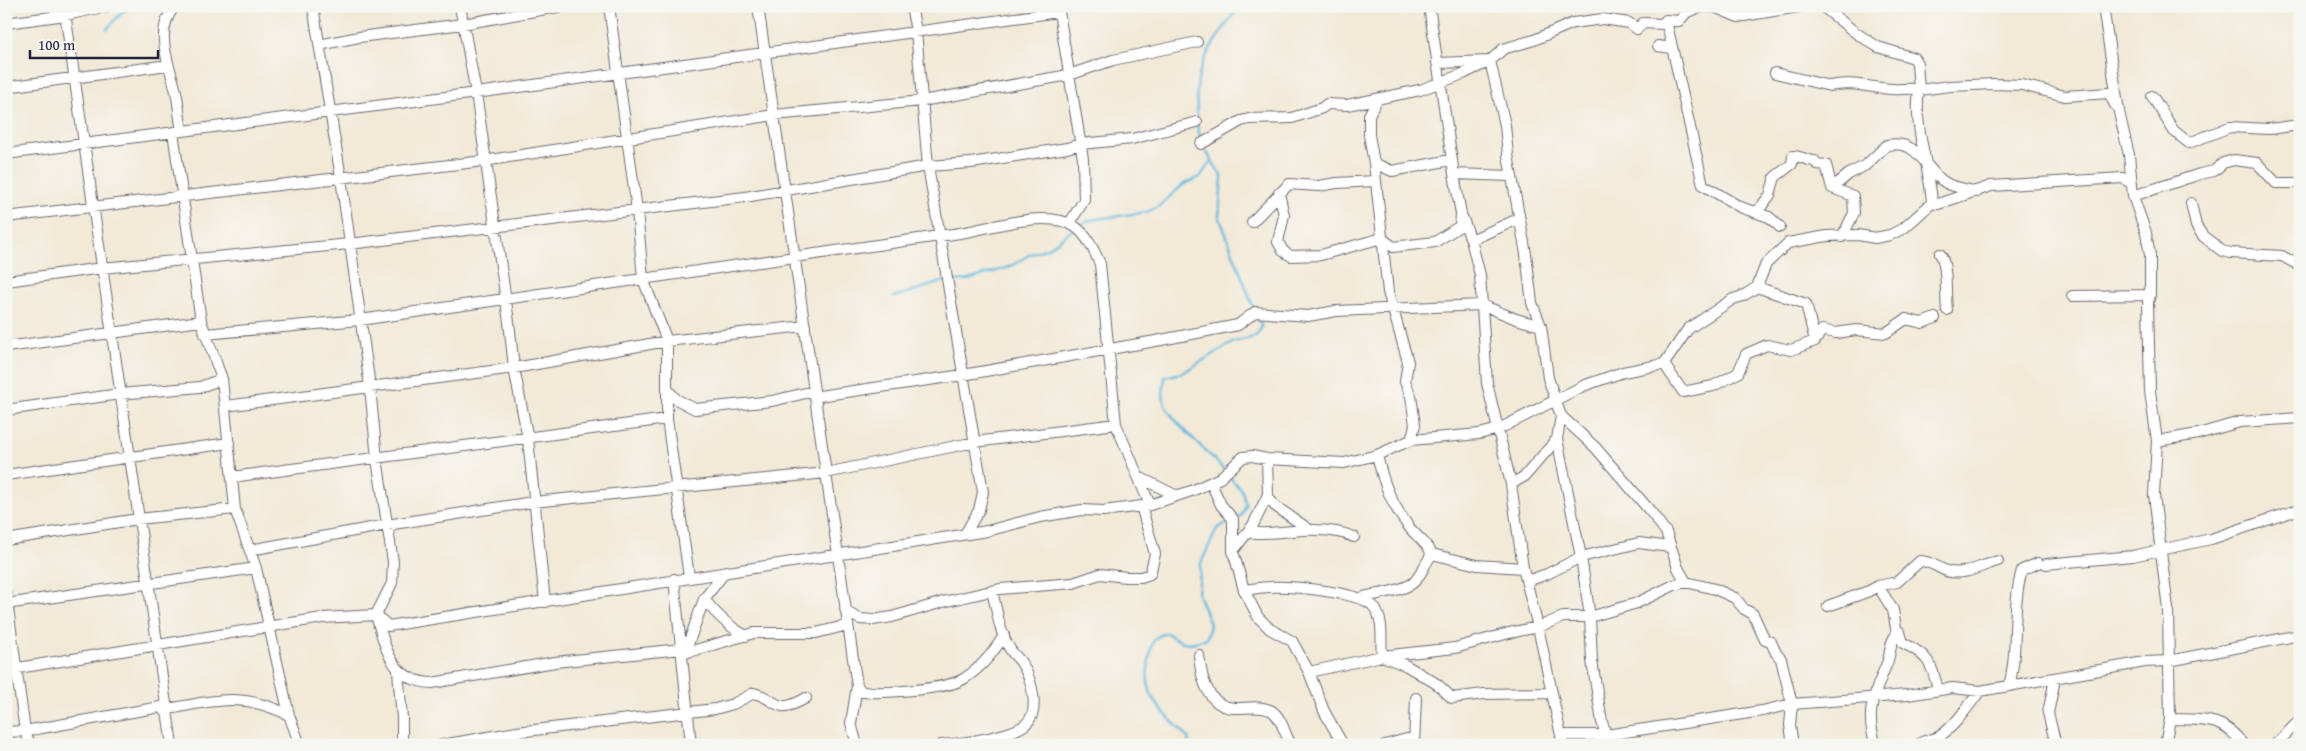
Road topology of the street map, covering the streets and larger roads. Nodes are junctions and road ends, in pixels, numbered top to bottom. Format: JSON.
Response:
{"nodes":[{"id":1,"x":108,"y":6,"type":"edge"},
{"id":2,"x":176,"y":6,"type":"edge"},
{"id":3,"x":313,"y":6,"type":"edge"},
{"id":4,"x":460,"y":6,"type":"edge"},
{"id":5,"x":563,"y":6,"type":"edge"},
{"id":6,"x":609,"y":6,"type":"edge"},
{"id":7,"x":758,"y":6,"type":"edge"},
{"id":8,"x":911,"y":6,"type":"edge"},
{"id":9,"x":1429,"y":6,"type":"edge"},
{"id":10,"x":1804,"y":6,"type":"edge"},
{"id":11,"x":1822,"y":6,"type":"edge"},
{"id":12,"x":2103,"y":6,"type":"edge"},
{"id":13,"x":1058,"y":9,"type":"edge"},
{"id":14,"x":65,"y":10,"type":"edge"},
{"id":15,"x":1666,"y":20,"type":"junction"},
{"id":16,"x":6,"y":23,"type":"edge"},
{"id":17,"x":463,"y":24,"type":"junction"},
{"id":18,"x":916,"y":31,"type":"junction"},
{"id":19,"x":1197,"y":42,"type":"dead end"},
{"id":20,"x":320,"y":45,"type":"junction"},
{"id":21,"x":1658,"y":46,"type":"dead end"},
{"id":22,"x":1671,"y":48,"type":"junction"},
{"id":23,"x":765,"y":53,"type":"junction"},
{"id":24,"x":1490,"y":61,"type":"junction"},
{"id":25,"x":1437,"y":63,"type":"junction"},
{"id":26,"x":168,"y":66,"type":"junction"},
{"id":27,"x":617,"y":72,"type":"junction"},
{"id":28,"x":1775,"y":73,"type":"dead end"},
{"id":29,"x":1069,"y":75,"type":"junction"},
{"id":30,"x":74,"y":79,"type":"junction"},
{"id":31,"x":1440,"y":82,"type":"junction"},
{"id":32,"x":6,"y":88,"type":"edge"},
{"id":33,"x":1919,"y":90,"type":"junction"},
{"id":34,"x":476,"y":93,"type":"junction"},
{"id":35,"x":2152,"y":96,"type":"dead end"},
{"id":36,"x":1376,"y":100,"type":"junction"},
{"id":37,"x":922,"y":101,"type":"junction"},
{"id":38,"x":330,"y":111,"type":"junction"},
{"id":39,"x":2118,"y":112,"type":"junction"},
{"id":40,"x":774,"y":115,"type":"junction"},
{"id":41,"x":1196,"y":122,"type":"dead end"},
{"id":42,"x":2300,"y":125,"type":"edge"},
{"id":43,"x":177,"y":131,"type":"junction"},
{"id":44,"x":627,"y":137,"type":"junction"},
{"id":45,"x":85,"y":143,"type":"junction"},
{"id":46,"x":1081,"y":144,"type":"junction"},
{"id":47,"x":1201,"y":144,"type":"dead end"},
{"id":48,"x":6,"y":154,"type":"edge"},
{"id":49,"x":1452,"y":160,"type":"junction"},
{"id":50,"x":484,"y":161,"type":"junction"},
{"id":51,"x":1374,"y":163,"type":"junction"},
{"id":52,"x":1925,"y":164,"type":"junction"},
{"id":53,"x":928,"y":166,"type":"junction"},
{"id":54,"x":1454,"y":174,"type":"junction"},
{"id":55,"x":1511,"y":176,"type":"junction"},
{"id":56,"x":341,"y":178,"type":"junction"},
{"id":57,"x":1375,"y":181,"type":"junction"},
{"id":58,"x":2300,"y":183,"type":"edge"},
{"id":59,"x":2132,"y":184,"type":"junction"},
{"id":60,"x":1832,"y":188,"type":"junction"},
{"id":61,"x":785,"y":190,"type":"junction"},
{"id":62,"x":1978,"y":192,"type":"junction"},
{"id":63,"x":1278,"y":194,"type":"junction"},
{"id":64,"x":2133,"y":196,"type":"junction"},
{"id":65,"x":182,"y":197,"type":"junction"},
{"id":66,"x":1932,"y":203,"type":"junction"},
{"id":67,"x":2191,"y":203,"type":"dead end"},
{"id":68,"x":93,"y":207,"type":"junction"},
{"id":69,"x":637,"y":210,"type":"junction"},
{"id":70,"x":1757,"y":212,"type":"junction"},
{"id":71,"x":1461,"y":214,"type":"junction"},
{"id":72,"x":6,"y":217,"type":"edge"},
{"id":73,"x":1518,"y":219,"type":"junction"},
{"id":74,"x":1252,"y":222,"type":"dead end"},
{"id":75,"x":1069,"y":224,"type":"junction"},
{"id":76,"x":494,"y":227,"type":"junction"},
{"id":77,"x":1780,"y":228,"type":"dead end"},
{"id":78,"x":940,"y":236,"type":"junction"},
{"id":79,"x":1842,"y":237,"type":"junction"},
{"id":80,"x":1382,"y":238,"type":"junction"},
{"id":81,"x":1471,"y":240,"type":"junction"},
{"id":82,"x":350,"y":244,"type":"junction"},
{"id":83,"x":1940,"y":254,"type":"dead end"},
{"id":84,"x":794,"y":255,"type":"junction"},
{"id":85,"x":191,"y":260,"type":"junction"},
{"id":86,"x":2300,"y":266,"type":"edge"},
{"id":87,"x":102,"y":268,"type":"junction"},
{"id":88,"x":643,"y":279,"type":"junction"},
{"id":89,"x":6,"y":281,"type":"edge"},
{"id":90,"x":1757,"y":286,"type":"junction"},
{"id":91,"x":2150,"y":295,"type":"junction"},
{"id":92,"x":2072,"y":296,"type":"dead end"},
{"id":93,"x":506,"y":300,"type":"junction"},
{"id":94,"x":1482,"y":305,"type":"junction"},
{"id":95,"x":1392,"y":309,"type":"junction"},
{"id":96,"x":1947,"y":310,"type":"dead end"},
{"id":97,"x":1935,"y":318,"type":"dead end"},
{"id":98,"x":360,"y":320,"type":"junction"},
{"id":99,"x":201,"y":321,"type":"junction"},
{"id":100,"x":805,"y":326,"type":"junction"},
{"id":101,"x":1541,"y":326,"type":"junction"},
{"id":102,"x":112,"y":333,"type":"junction"},
{"id":103,"x":205,"y":334,"type":"junction"},
{"id":104,"x":668,"y":341,"type":"junction"},
{"id":105,"x":1815,"y":341,"type":"junction"},
{"id":106,"x":6,"y":347,"type":"edge"},
{"id":107,"x":1108,"y":350,"type":"junction"},
{"id":108,"x":1664,"y":364,"type":"junction"},
{"id":109,"x":514,"y":368,"type":"junction"},
{"id":110,"x":963,"y":375,"type":"junction"},
{"id":111,"x":222,"y":379,"type":"junction"},
{"id":112,"x":370,"y":387,"type":"junction"},
{"id":113,"x":668,"y":390,"type":"junction"},
{"id":114,"x":120,"y":394,"type":"junction"},
{"id":115,"x":816,"y":394,"type":"junction"},
{"id":116,"x":1555,"y":401,"type":"junction"},
{"id":117,"x":226,"y":406,"type":"junction"},
{"id":118,"x":6,"y":410,"type":"edge"},
{"id":119,"x":1561,"y":416,"type":"junction"},
{"id":120,"x":2300,"y":418,"type":"edge"},
{"id":121,"x":667,"y":419,"type":"junction"},
{"id":122,"x":1116,"y":424,"type":"junction"},
{"id":123,"x":1499,"y":429,"type":"junction"},
{"id":124,"x":528,"y":439,"type":"junction"},
{"id":125,"x":1557,"y":439,"type":"junction"},
{"id":126,"x":1411,"y":440,"type":"junction"},
{"id":127,"x":2157,"y":441,"type":"junction"},
{"id":128,"x":975,"y":442,"type":"junction"},
{"id":129,"x":229,"y":444,"type":"junction"},
{"id":130,"x":1377,"y":455,"type":"junction"},
{"id":131,"x":129,"y":457,"type":"junction"},
{"id":132,"x":377,"y":459,"type":"junction"},
{"id":133,"x":1266,"y":459,"type":"junction"},
{"id":134,"x":826,"y":473,"type":"junction"},
{"id":135,"x":6,"y":475,"type":"edge"},
{"id":136,"x":232,"y":477,"type":"junction"},
{"id":137,"x":1139,"y":477,"type":"junction"},
{"id":138,"x":1210,"y":482,"type":"junction"},
{"id":139,"x":1511,"y":484,"type":"junction"},
{"id":140,"x":677,"y":488,"type":"junction"},
{"id":141,"x":1178,"y":496,"type":"junction"},
{"id":142,"x":1268,"y":496,"type":"junction"},
{"id":143,"x":533,"y":502,"type":"junction"},
{"id":144,"x":1145,"y":506,"type":"junction"},
{"id":145,"x":235,"y":509,"type":"junction"},
{"id":146,"x":2300,"y":509,"type":"edge"},
{"id":147,"x":138,"y":520,"type":"junction"},
{"id":148,"x":387,"y":525,"type":"junction"},
{"id":149,"x":1310,"y":530,"type":"junction"},
{"id":150,"x":1248,"y":532,"type":"junction"},
{"id":151,"x":965,"y":534,"type":"junction"},
{"id":152,"x":1354,"y":537,"type":"dead end"},
{"id":153,"x":6,"y":540,"type":"edge"},
{"id":154,"x":1670,"y":547,"type":"junction"},
{"id":155,"x":250,"y":550,"type":"junction"},
{"id":156,"x":2160,"y":550,"type":"junction"},
{"id":157,"x":1233,"y":551,"type":"junction"},
{"id":158,"x":838,"y":554,"type":"junction"},
{"id":159,"x":1432,"y":554,"type":"junction"},
{"id":160,"x":1581,"y":557,"type":"junction"},
{"id":161,"x":1998,"y":561,"type":"dead end"},
{"id":162,"x":256,"y":568,"type":"junction"},
{"id":163,"x":1523,"y":568,"type":"junction"},
{"id":164,"x":726,"y":571,"type":"junction"},
{"id":165,"x":689,"y":576,"type":"junction"},
{"id":166,"x":674,"y":579,"type":"junction"},
{"id":167,"x":1527,"y":580,"type":"junction"},
{"id":168,"x":1686,"y":582,"type":"junction"},
{"id":169,"x":149,"y":584,"type":"junction"},
{"id":170,"x":1878,"y":586,"type":"junction"},
{"id":171,"x":1244,"y":590,"type":"junction"},
{"id":172,"x":992,"y":591,"type":"junction"},
{"id":173,"x":1360,"y":598,"type":"junction"},
{"id":174,"x":704,"y":599,"type":"junction"},
{"id":175,"x":844,"y":600,"type":"junction"},
{"id":176,"x":7,"y":601,"type":"edge"},
{"id":177,"x":545,"y":602,"type":"junction"},
{"id":178,"x":1828,"y":606,"type":"dead end"},
{"id":179,"x":376,"y":615,"type":"junction"},
{"id":180,"x":1590,"y":617,"type":"junction"},
{"id":181,"x":848,"y":625,"type":"junction"},
{"id":182,"x":269,"y":626,"type":"junction"},
{"id":183,"x":1538,"y":627,"type":"junction"},
{"id":184,"x":1900,"y":632,"type":"dead end"},
{"id":185,"x":1004,"y":635,"type":"junction"},
{"id":186,"x":2300,"y":635,"type":"edge"},
{"id":187,"x":746,"y":636,"type":"junction"},
{"id":188,"x":158,"y":645,"type":"junction"},
{"id":189,"x":683,"y":653,"type":"junction"},
{"id":190,"x":1199,"y":654,"type":"dead end"},
{"id":191,"x":1382,"y":656,"type":"junction"},
{"id":192,"x":2169,"y":660,"type":"junction"},
{"id":193,"x":18,"y":668,"type":"junction"},
{"id":194,"x":6,"y":670,"type":"edge"},
{"id":195,"x":398,"y":671,"type":"junction"},
{"id":196,"x":1309,"y":672,"type":"junction"},
{"id":197,"x":2055,"y":679,"type":"junction"},
{"id":198,"x":857,"y":686,"type":"junction"},
{"id":199,"x":2009,"y":686,"type":"junction"},
{"id":200,"x":1938,"y":690,"type":"junction"},
{"id":201,"x":1980,"y":691,"type":"junction"},
{"id":202,"x":1552,"y":693,"type":"junction"},
{"id":203,"x":806,"y":698,"type":"dead end"},
{"id":204,"x":1416,"y":698,"type":"dead end"},
{"id":205,"x":1872,"y":698,"type":"junction"},
{"id":206,"x":1792,"y":704,"type":"junction"},
{"id":207,"x":165,"y":708,"type":"junction"},
{"id":208,"x":688,"y":714,"type":"junction"},
{"id":209,"x":289,"y":715,"type":"junction"},
{"id":210,"x":2170,"y":719,"type":"junction"},
{"id":211,"x":2300,"y":720,"type":"edge"},
{"id":212,"x":25,"y":731,"type":"junction"},
{"id":213,"x":6,"y":732,"type":"edge"},
{"id":214,"x":1606,"y":735,"type":"junction"},
{"id":215,"x":1562,"y":740,"type":"edge"},
{"id":216,"x":1414,"y":741,"type":"edge"},
{"id":217,"x":952,"y":744,"type":"edge"},
{"id":218,"x":30,"y":745,"type":"edge"},
{"id":219,"x":172,"y":745,"type":"edge"},
{"id":220,"x":300,"y":745,"type":"edge"},
{"id":221,"x":402,"y":745,"type":"edge"},
{"id":222,"x":442,"y":745,"type":"edge"},
{"id":223,"x":691,"y":745,"type":"edge"},
{"id":224,"x":856,"y":745,"type":"edge"},
{"id":225,"x":898,"y":745,"type":"edge"},
{"id":226,"x":905,"y":745,"type":"edge"},
{"id":227,"x":941,"y":745,"type":"edge"},
{"id":228,"x":1291,"y":745,"type":"edge"},
{"id":229,"x":1344,"y":745,"type":"edge"},
{"id":230,"x":1385,"y":745,"type":"edge"},
{"id":231,"x":1598,"y":745,"type":"edge"},
{"id":232,"x":1794,"y":745,"type":"edge"},
{"id":233,"x":1876,"y":745,"type":"edge"},
{"id":234,"x":1918,"y":745,"type":"edge"},
{"id":235,"x":2056,"y":745,"type":"edge"},
{"id":236,"x":2165,"y":745,"type":"edge"},
{"id":237,"x":2243,"y":745,"type":"edge"},
{"id":238,"x":2275,"y":745,"type":"edge"}],
"edges":[{"from":1,"to":14,"type":"street"},
{"from":2,"to":26,"type":"street"},
{"from":3,"to":20,"type":"street"},
{"from":4,"to":17,"type":"street"},
{"from":5,"to":17,"type":"street"},
{"from":6,"to":27,"type":"street"},
{"from":7,"to":23,"type":"street"},
{"from":8,"to":18,"type":"street"},
{"from":9,"to":25,"type":"street"},
{"from":10,"to":15,"type":"street"},
{"from":11,"to":33,"type":"street"},
{"from":12,"to":39,"type":"street"},
{"from":13,"to":18,"type":"street"},
{"from":13,"to":29,"type":"street"},
{"from":14,"to":16,"type":"street"},
{"from":14,"to":30,"type":"street"},
{"from":15,"to":22,"type":"street"},
{"from":15,"to":24,"type":"street"},
{"from":17,"to":20,"type":"street"},
{"from":17,"to":34,"type":"street"},
{"from":18,"to":23,"type":"street"},
{"from":18,"to":37,"type":"street"},
{"from":19,"to":29,"type":"street"},
{"from":20,"to":38,"type":"street"},
{"from":21,"to":22,"type":"street"},
{"from":22,"to":70,"type":"street"},
{"from":23,"to":27,"type":"street"},
{"from":23,"to":40,"type":"street"},
{"from":24,"to":25,"type":"street"},
{"from":24,"to":31,"type":"street"},
{"from":24,"to":55,"type":"street"},
{"from":25,"to":31,"type":"street"},
{"from":26,"to":30,"type":"street"},
{"from":26,"to":43,"type":"street"},
{"from":27,"to":34,"type":"street"},
{"from":27,"to":44,"type":"street"},
{"from":28,"to":33,"type":"street"},
{"from":29,"to":37,"type":"street"},
{"from":29,"to":46,"type":"street"},
{"from":30,"to":32,"type":"street"},
{"from":30,"to":45,"type":"street"},
{"from":31,"to":36,"type":"street"},
{"from":31,"to":49,"type":"street"},
{"from":33,"to":39,"type":"street"},
{"from":33,"to":52,"type":"street"},
{"from":34,"to":38,"type":"street"},
{"from":34,"to":50,"type":"street"},
{"from":35,"to":42,"type":"street"},
{"from":36,"to":47,"type":"street"},
{"from":36,"to":51,"type":"street"},
{"from":37,"to":40,"type":"street"},
{"from":37,"to":53,"type":"street"},
{"from":38,"to":43,"type":"street"},
{"from":38,"to":56,"type":"street"},
{"from":39,"to":59,"type":"street"},
{"from":40,"to":44,"type":"street"},
{"from":40,"to":61,"type":"street"},
{"from":41,"to":46,"type":"street"},
{"from":43,"to":45,"type":"street"},
{"from":43,"to":65,"type":"street"},
{"from":44,"to":50,"type":"street"},
{"from":44,"to":69,"type":"street"},
{"from":45,"to":48,"type":"street"},
{"from":45,"to":68,"type":"street"},
{"from":46,"to":53,"type":"street"},
{"from":46,"to":75,"type":"street"},
{"from":49,"to":51,"type":"street"},
{"from":49,"to":54,"type":"street"},
{"from":50,"to":56,"type":"street"},
{"from":50,"to":76,"type":"street"},
{"from":51,"to":57,"type":"street"},
{"from":52,"to":60,"type":"street"},
{"from":52,"to":62,"type":"street"},
{"from":52,"to":66,"type":"street"},
{"from":53,"to":61,"type":"street"},
{"from":53,"to":78,"type":"street"},
{"from":54,"to":55,"type":"street"},
{"from":54,"to":71,"type":"street"},
{"from":55,"to":73,"type":"street"},
{"from":56,"to":65,"type":"street"},
{"from":56,"to":82,"type":"street"},
{"from":57,"to":63,"type":"street"},
{"from":57,"to":80,"type":"street"},
{"from":58,"to":64,"type":"street"},
{"from":59,"to":62,"type":"street"},
{"from":59,"to":64,"type":"street"},
{"from":60,"to":70,"type":"street"},
{"from":60,"to":79,"type":"street"},
{"from":61,"to":69,"type":"street"},
{"from":61,"to":84,"type":"street"},
{"from":62,"to":66,"type":"street"},
{"from":63,"to":74,"type":"street"},
{"from":63,"to":80,"type":"street"},
{"from":64,"to":91,"type":"street"},
{"from":65,"to":68,"type":"street"},
{"from":65,"to":85,"type":"street"},
{"from":66,"to":79,"type":"street"},
{"from":67,"to":86,"type":"street"},
{"from":68,"to":72,"type":"street"},
{"from":68,"to":87,"type":"street"},
{"from":69,"to":76,"type":"street"},
{"from":69,"to":88,"type":"street"},
{"from":70,"to":77,"type":"street"},
{"from":71,"to":80,"type":"street"},
{"from":71,"to":81,"type":"street"},
{"from":73,"to":81,"type":"street"},
{"from":73,"to":101,"type":"street"},
{"from":75,"to":78,"type":"street"},
{"from":75,"to":107,"type":"street"},
{"from":76,"to":82,"type":"street"},
{"from":76,"to":93,"type":"street"},
{"from":78,"to":84,"type":"street"},
{"from":78,"to":110,"type":"street"},
{"from":79,"to":90,"type":"street"},
{"from":80,"to":95,"type":"street"},
{"from":81,"to":94,"type":"street"},
{"from":82,"to":85,"type":"street"},
{"from":82,"to":98,"type":"street"},
{"from":83,"to":96,"type":"street"},
{"from":84,"to":88,"type":"street"},
{"from":84,"to":100,"type":"street"},
{"from":85,"to":87,"type":"street"},
{"from":85,"to":99,"type":"street"},
{"from":87,"to":89,"type":"street"},
{"from":87,"to":102,"type":"street"},
{"from":88,"to":93,"type":"street"},
{"from":88,"to":104,"type":"street"},
{"from":90,"to":105,"type":"street"},
{"from":90,"to":108,"type":"street"},
{"from":91,"to":92,"type":"street"},
{"from":91,"to":127,"type":"street"},
{"from":93,"to":98,"type":"street"},
{"from":93,"to":109,"type":"street"},
{"from":94,"to":95,"type":"street"},
{"from":94,"to":101,"type":"street"},
{"from":94,"to":123,"type":"street"},
{"from":95,"to":107,"type":"street"},
{"from":95,"to":126,"type":"street"},
{"from":97,"to":105,"type":"street"},
{"from":98,"to":103,"type":"street"},
{"from":98,"to":112,"type":"street"},
{"from":99,"to":102,"type":"street"},
{"from":99,"to":103,"type":"street"},
{"from":100,"to":104,"type":"street"},
{"from":100,"to":115,"type":"street"},
{"from":101,"to":116,"type":"street"},
{"from":102,"to":106,"type":"street"},
{"from":102,"to":114,"type":"street"},
{"from":103,"to":111,"type":"street"},
{"from":104,"to":109,"type":"street"},
{"from":104,"to":113,"type":"street"},
{"from":105,"to":108,"type":"street"},
{"from":107,"to":110,"type":"street"},
{"from":107,"to":122,"type":"street"},
{"from":108,"to":116,"type":"street"},
{"from":109,"to":112,"type":"street"},
{"from":109,"to":124,"type":"street"},
{"from":110,"to":115,"type":"street"},
{"from":110,"to":128,"type":"street"},
{"from":111,"to":114,"type":"street"},
{"from":111,"to":117,"type":"street"},
{"from":112,"to":117,"type":"street"},
{"from":112,"to":132,"type":"street"},
{"from":113,"to":115,"type":"street"},
{"from":113,"to":121,"type":"street"},
{"from":114,"to":118,"type":"street"},
{"from":114,"to":131,"type":"street"},
{"from":115,"to":134,"type":"street"},
{"from":116,"to":119,"type":"street"},
{"from":116,"to":123,"type":"street"},
{"from":117,"to":129,"type":"street"},
{"from":119,"to":125,"type":"street"},
{"from":119,"to":154,"type":"street"},
{"from":120,"to":127,"type":"street"},
{"from":121,"to":124,"type":"street"},
{"from":121,"to":140,"type":"street"},
{"from":122,"to":128,"type":"street"},
{"from":122,"to":137,"type":"street"},
{"from":123,"to":126,"type":"street"},
{"from":123,"to":139,"type":"street"},
{"from":124,"to":132,"type":"street"},
{"from":124,"to":143,"type":"street"},
{"from":125,"to":139,"type":"street"},
{"from":125,"to":160,"type":"street"},
{"from":126,"to":130,"type":"street"},
{"from":127,"to":156,"type":"street"},
{"from":128,"to":134,"type":"street"},
{"from":128,"to":151,"type":"street"},
{"from":129,"to":131,"type":"street"},
{"from":129,"to":136,"type":"street"},
{"from":130,"to":133,"type":"street"},
{"from":130,"to":159,"type":"street"},
{"from":131,"to":135,"type":"street"},
{"from":131,"to":147,"type":"street"},
{"from":132,"to":136,"type":"street"},
{"from":132,"to":148,"type":"street"},
{"from":133,"to":138,"type":"street"},
{"from":133,"to":142,"type":"street"},
{"from":134,"to":140,"type":"street"},
{"from":134,"to":158,"type":"street"},
{"from":136,"to":145,"type":"street"},
{"from":137,"to":141,"type":"street"},
{"from":137,"to":144,"type":"street"},
{"from":138,"to":141,"type":"street"},
{"from":138,"to":157,"type":"street"},
{"from":139,"to":163,"type":"street"},
{"from":140,"to":143,"type":"street"},
{"from":140,"to":165,"type":"street"},
{"from":141,"to":144,"type":"street"},
{"from":142,"to":149,"type":"street"},
{"from":142,"to":150,"type":"street"},
{"from":143,"to":148,"type":"street"},
{"from":143,"to":177,"type":"street"},
{"from":144,"to":151,"type":"street"},
{"from":144,"to":172,"type":"street"},
{"from":145,"to":147,"type":"street"},
{"from":145,"to":155,"type":"street"},
{"from":146,"to":156,"type":"street"},
{"from":147,"to":153,"type":"street"},
{"from":147,"to":169,"type":"street"},
{"from":148,"to":155,"type":"street"},
{"from":148,"to":179,"type":"street"},
{"from":149,"to":150,"type":"street"},
{"from":149,"to":152,"type":"street"},
{"from":150,"to":157,"type":"street"},
{"from":151,"to":158,"type":"street"},
{"from":154,"to":160,"type":"street"},
{"from":154,"to":168,"type":"street"},
{"from":155,"to":162,"type":"street"},
{"from":156,"to":192,"type":"street"},
{"from":156,"to":199,"type":"street"},
{"from":157,"to":171,"type":"street"},
{"from":158,"to":164,"type":"street"},
{"from":158,"to":175,"type":"street"},
{"from":159,"to":163,"type":"street"},
{"from":159,"to":173,"type":"street"},
{"from":160,"to":167,"type":"street"},
{"from":160,"to":180,"type":"street"},
{"from":161,"to":170,"type":"street"},
{"from":162,"to":169,"type":"street"},
{"from":162,"to":182,"type":"street"},
{"from":163,"to":167,"type":"street"},
{"from":164,"to":165,"type":"street"},
{"from":164,"to":174,"type":"street"},
{"from":165,"to":166,"type":"street"},
{"from":166,"to":177,"type":"street"},
{"from":166,"to":189,"type":"street"},
{"from":167,"to":183,"type":"street"},
{"from":168,"to":180,"type":"street"},
{"from":168,"to":206,"type":"street"},
{"from":169,"to":176,"type":"street"},
{"from":169,"to":188,"type":"street"},
{"from":170,"to":178,"type":"street"},
{"from":170,"to":205,"type":"street"},
{"from":171,"to":173,"type":"street"},
{"from":171,"to":196,"type":"street"},
{"from":172,"to":175,"type":"street"},
{"from":172,"to":185,"type":"street"},
{"from":173,"to":191,"type":"street"},
{"from":174,"to":187,"type":"street"},
{"from":174,"to":189,"type":"street"},
{"from":175,"to":181,"type":"street"},
{"from":176,"to":193,"type":"street"},
{"from":177,"to":179,"type":"street"},
{"from":179,"to":182,"type":"street"},
{"from":179,"to":195,"type":"street"},
{"from":180,"to":183,"type":"street"},
{"from":180,"to":214,"type":"street"},
{"from":181,"to":187,"type":"street"},
{"from":181,"to":198,"type":"street"},
{"from":182,"to":188,"type":"street"},
{"from":182,"to":209,"type":"street"},
{"from":183,"to":191,"type":"street"},
{"from":183,"to":202,"type":"street"},
{"from":184,"to":200,"type":"street"},
{"from":185,"to":198,"type":"street"},
{"from":185,"to":217,"type":"street"},
{"from":186,"to":192,"type":"street"},
{"from":187,"to":189,"type":"street"},
{"from":188,"to":193,"type":"street"},
{"from":188,"to":207,"type":"street"},
{"from":189,"to":195,"type":"street"},
{"from":189,"to":208,"type":"street"},
{"from":190,"to":228,"type":"street"},
{"from":191,"to":196,"type":"street"},
{"from":191,"to":202,"type":"street"},
{"from":192,"to":197,"type":"street"},
{"from":192,"to":210,"type":"street"},
{"from":193,"to":194,"type":"street"},
{"from":193,"to":212,"type":"street"},
{"from":195,"to":221,"type":"street"},
{"from":196,"to":229,"type":"street"},
{"from":197,"to":199,"type":"street"},
{"from":197,"to":235,"type":"street"},
{"from":198,"to":224,"type":"street"},
{"from":199,"to":201,"type":"street"},
{"from":200,"to":201,"type":"street"},
{"from":200,"to":205,"type":"street"},
{"from":201,"to":234,"type":"street"},
{"from":202,"to":215,"type":"street"},
{"from":203,"to":208,"type":"street"},
{"from":204,"to":216,"type":"street"},
{"from":205,"to":206,"type":"street"},
{"from":205,"to":233,"type":"street"},
{"from":206,"to":214,"type":"street"},
{"from":206,"to":232,"type":"street"},
{"from":207,"to":209,"type":"street"},
{"from":207,"to":212,"type":"street"},
{"from":207,"to":219,"type":"street"},
{"from":208,"to":222,"type":"street"},
{"from":208,"to":223,"type":"street"},
{"from":209,"to":220,"type":"street"},
{"from":210,"to":236,"type":"street"},
{"from":210,"to":237,"type":"street"},
{"from":211,"to":238,"type":"street"},
{"from":212,"to":213,"type":"street"},
{"from":212,"to":218,"type":"street"},
{"from":214,"to":215,"type":"street"},
{"from":214,"to":231,"type":"street"},
{"from":216,"to":230,"type":"street"},
{"from":217,"to":227,"type":"street"},
{"from":225,"to":226,"type":"street"}]}
